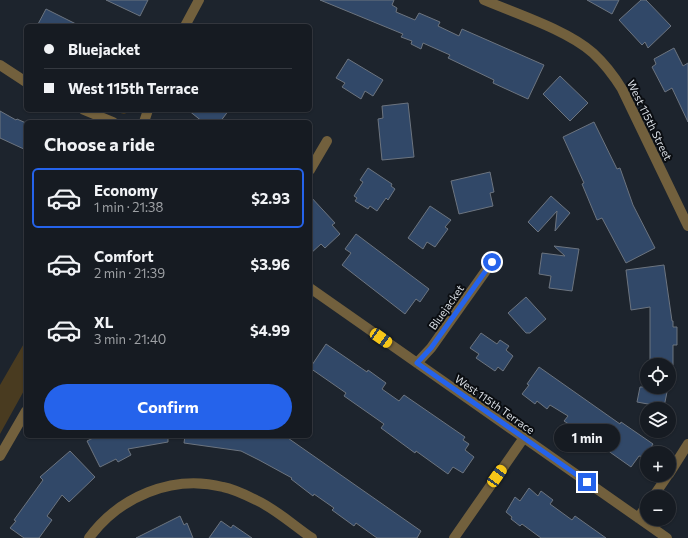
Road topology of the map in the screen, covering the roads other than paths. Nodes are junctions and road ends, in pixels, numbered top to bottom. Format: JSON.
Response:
{"nodes":[{"id":1,"x":199,"y":0,"type":"edge"},
{"id":2,"x":484,"y":0,"type":"edge"},
{"id":3,"x":186,"y":24,"type":"edge"},
{"id":4,"x":0,"y":65,"type":"edge"},
{"id":5,"x":24,"y":81,"type":"edge"},
{"id":6,"x":89,"y":112,"type":"edge"},
{"id":7,"x":108,"y":120,"type":"edge"},
{"id":8,"x":327,"y":141,"type":"dead end"},
{"id":9,"x":312,"y":167,"type":"edge"},
{"id":10,"x":688,"y":226,"type":"edge"},
{"id":11,"x":492,"y":262,"type":"dead end"},
{"id":12,"x":312,"y":289,"type":"edge"},
{"id":13,"x":417,"y":363,"type":"junction"},
{"id":14,"x":24,"y":414,"type":"edge"},
{"id":15,"x":523,"y":439,"type":"junction"},
{"id":16,"x":688,"y":444,"type":"edge"},
{"id":17,"x":0,"y":456,"type":"edge"},
{"id":18,"x":676,"y":463,"type":"edge"},
{"id":19,"x":640,"y":515,"type":"edge"},
{"id":20,"x":638,"y":518,"type":"junction"},
{"id":21,"x":89,"y":538,"type":"edge"},
{"id":22,"x":312,"y":538,"type":"edge"},
{"id":23,"x":454,"y":538,"type":"edge"},
{"id":24,"x":667,"y":538,"type":"edge"}],
"edges":[{"from":1,"to":3,"type":"street"},
{"from":2,"to":10,"type":"street","name":"West 115th Street"},
{"from":4,"to":5,"type":"street"},
{"from":6,"to":7,"type":"street"},
{"from":8,"to":9,"type":"street"},
{"from":11,"to":13,"type":"street","name":"Bluejacket"},
{"from":12,"to":13,"type":"street","name":"West 115th Terrace"},
{"from":13,"to":15,"type":"street","name":"West 115th Terrace"},
{"from":14,"to":17,"type":"street"},
{"from":15,"to":20,"type":"street","name":"West 115th Terrace"},
{"from":15,"to":23,"type":"street"},
{"from":16,"to":18,"type":"street"},
{"from":19,"to":20,"type":"street"},
{"from":20,"to":24,"type":"street","name":"West 115th Terrace"},
{"from":21,"to":22,"type":"street"}]}
